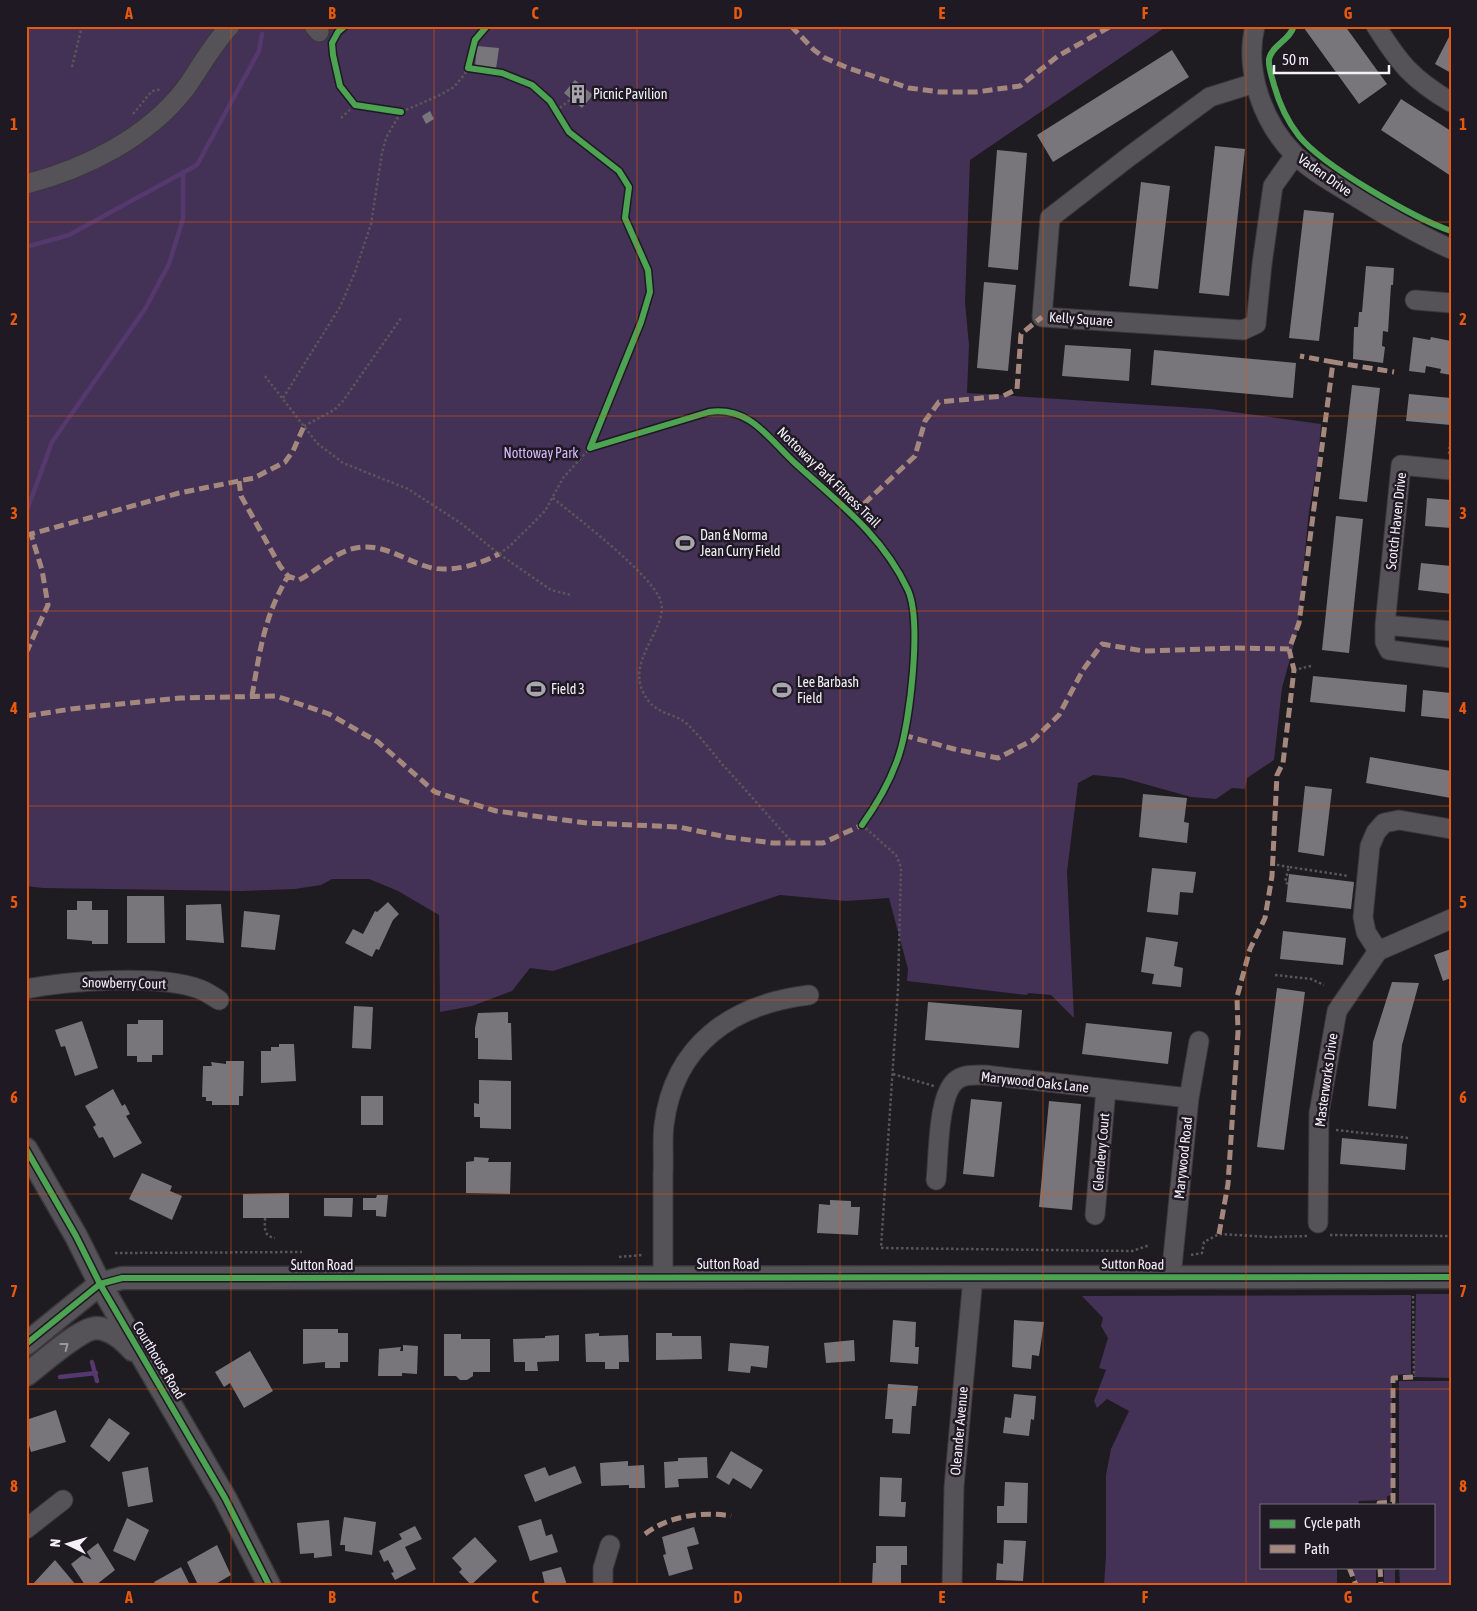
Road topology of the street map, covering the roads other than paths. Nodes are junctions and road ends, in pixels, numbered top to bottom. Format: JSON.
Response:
{"nodes":[{"id":1,"x":230,"y":26,"type":"edge"},
{"id":2,"x":1255,"y":26,"type":"edge"},
{"id":3,"x":1376,"y":26,"type":"edge"},
{"id":4,"x":1255,"y":83,"type":"junction"},
{"id":5,"x":1451,"y":102,"type":"edge"},
{"id":6,"x":1295,"y":155,"type":"junction"},
{"id":7,"x":26,"y":184,"type":"edge"},
{"id":8,"x":1451,"y":249,"type":"edge"},
{"id":9,"x":1415,"y":300,"type":"dead end"},
{"id":10,"x":1451,"y":303,"type":"edge"},
{"id":11,"x":1451,"y":470,"type":"edge"},
{"id":12,"x":1385,"y":625,"type":"junction"},
{"id":13,"x":1451,"y":631,"type":"edge"},
{"id":14,"x":1451,"y":658,"type":"edge"},
{"id":15,"x":1451,"y":829,"type":"edge"},
{"id":16,"x":1451,"y":919,"type":"edge"},
{"id":17,"x":1378,"y":951,"type":"junction"},
{"id":18,"x":26,"y":989,"type":"edge"},
{"id":19,"x":809,"y":995,"type":"dead end"},
{"id":20,"x":219,"y":1000,"type":"dead end"},
{"id":21,"x":1199,"y":1040,"type":"dead end"},
{"id":22,"x":1106,"y":1090,"type":"junction"},
{"id":23,"x":1189,"y":1098,"type":"junction"},
{"id":24,"x":26,"y":1149,"type":"edge"},
{"id":25,"x":936,"y":1180,"type":"dead end"},
{"id":26,"x":1095,"y":1215,"type":"dead end"},
{"id":27,"x":1318,"y":1223,"type":"dead end"},
{"id":28,"x":663,"y":1277,"type":"junction"},
{"id":29,"x":973,"y":1277,"type":"junction"},
{"id":30,"x":1171,"y":1277,"type":"junction"},
{"id":31,"x":1451,"y":1277,"type":"edge"},
{"id":32,"x":100,"y":1284,"type":"junction"},
{"id":33,"x":26,"y":1344,"type":"edge"},
{"id":34,"x":150,"y":1368,"type":"junction"},
{"id":35,"x":26,"y":1375,"type":"edge"},
{"id":36,"x":63,"y":1500,"type":"dead end"},
{"id":37,"x":26,"y":1529,"type":"edge"},
{"id":38,"x":610,"y":1545,"type":"dead end"},
{"id":39,"x":269,"y":1585,"type":"edge"},
{"id":40,"x":603,"y":1585,"type":"edge"},
{"id":41,"x":952,"y":1585,"type":"edge"}],
"edges":[{"from":1,"to":7,"type":"street"},
{"from":2,"to":4,"type":"street","name":"Vaden Drive"},
{"from":3,"to":5,"type":"street"},
{"from":4,"to":6,"type":"street","name":"Vaden Drive"},
{"from":4,"to":6,"type":"street","name":"Kelly Square"},
{"from":6,"to":8,"type":"street","name":"Vaden Drive"},
{"from":9,"to":10,"type":"street"},
{"from":11,"to":12,"type":"street","name":"Scotch Haven Drive"},
{"from":12,"to":13,"type":"street"},
{"from":12,"to":14,"type":"street","name":"Scotch Haven Drive"},
{"from":15,"to":17,"type":"street"},
{"from":16,"to":17,"type":"street"},
{"from":17,"to":27,"type":"street","name":"Masterworks Drive"},
{"from":18,"to":20,"type":"street","name":"Snowberry Court"},
{"from":19,"to":28,"type":"street"},
{"from":21,"to":23,"type":"street","name":"Marywood Road"},
{"from":22,"to":23,"type":"street","name":"Marywood Oaks Lane"},
{"from":22,"to":25,"type":"street","name":"Marywood Oaks Lane"},
{"from":22,"to":26,"type":"street","name":"Glendevy Court"},
{"from":23,"to":30,"type":"street","name":"Marywood Road"},
{"from":24,"to":32,"type":"street","name":"Courthouse Road"},
{"from":28,"to":29,"type":"street","name":"Sutton Road"},
{"from":28,"to":32,"type":"street","name":"Sutton Road"},
{"from":29,"to":30,"type":"street","name":"Sutton Road"},
{"from":29,"to":41,"type":"street","name":"Oleander Avenue"},
{"from":30,"to":31,"type":"street","name":"Sutton Road"},
{"from":32,"to":33,"type":"street","name":"Sutton Road"},
{"from":32,"to":34,"type":"street","name":"Courthouse Road"},
{"from":35,"to":34,"type":"street","one_way":true},
{"from":34,"to":39,"type":"street","name":"Courthouse Road"},
{"from":36,"to":37,"type":"street"},
{"from":38,"to":40,"type":"street"}]}
